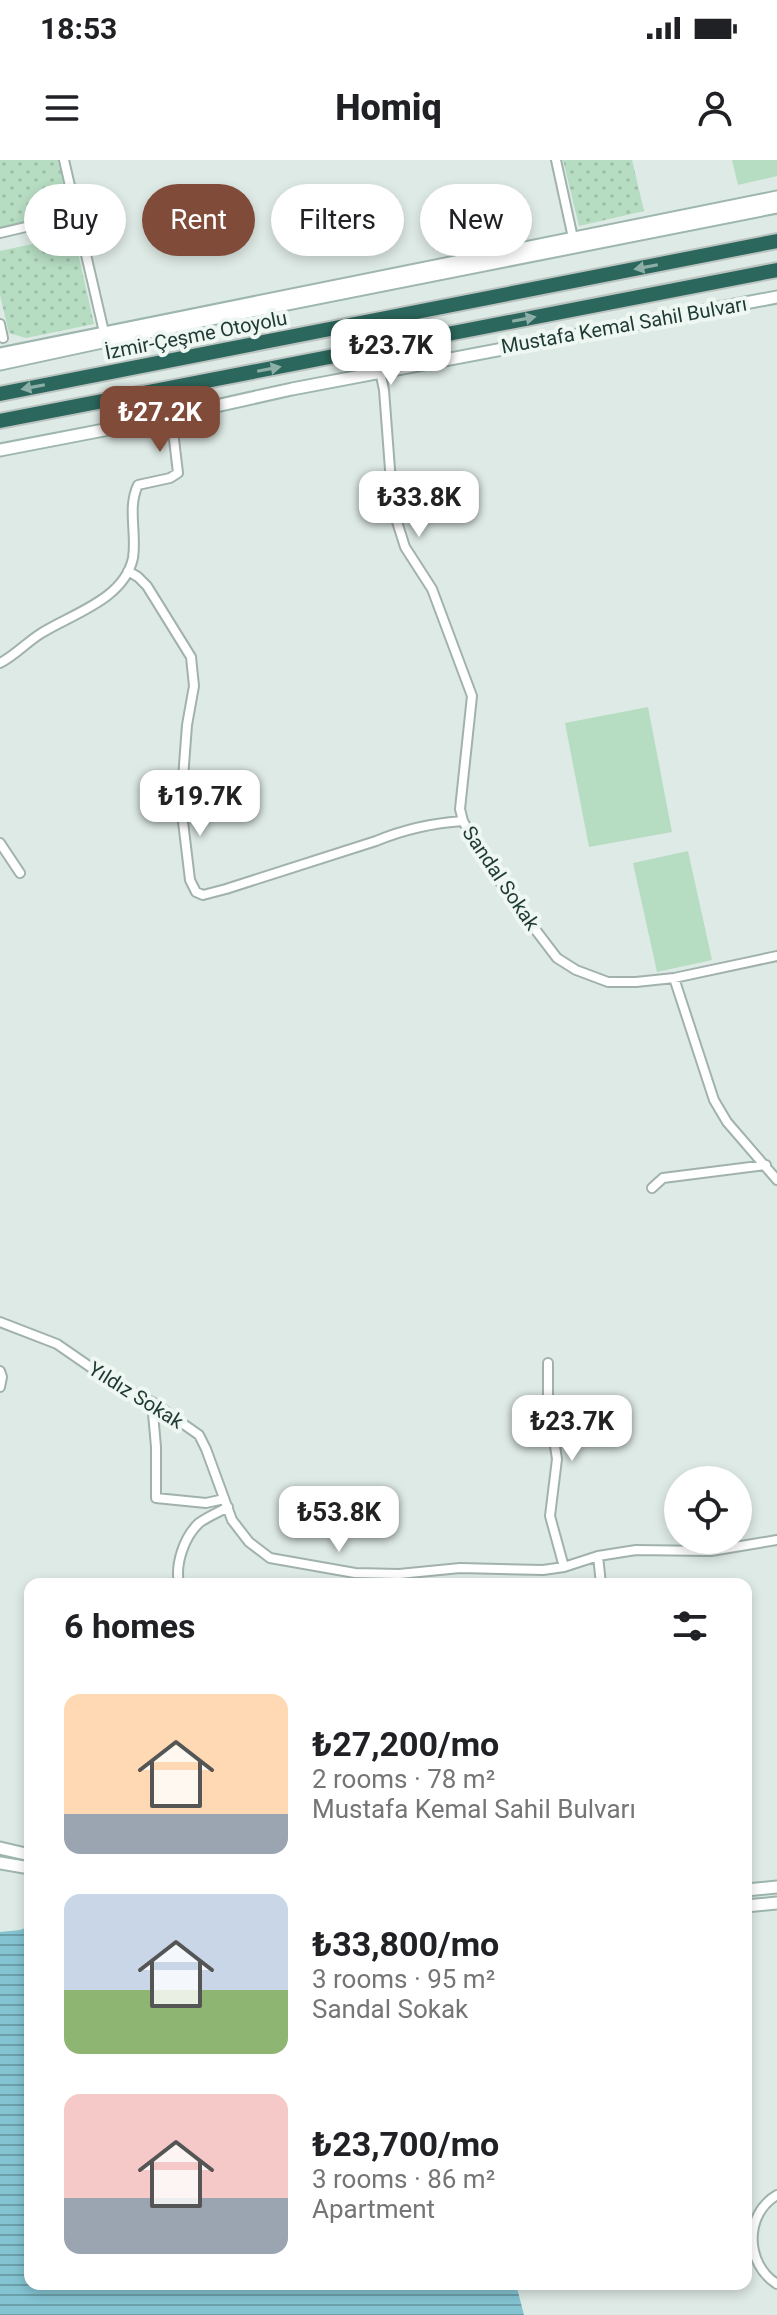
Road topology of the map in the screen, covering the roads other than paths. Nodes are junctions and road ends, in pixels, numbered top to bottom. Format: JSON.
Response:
{"nodes":[{"id":1,"x":64,"y":160,"type":"edge"},
{"id":2,"x":556,"y":160,"type":"edge"},
{"id":3,"x":70,"y":184,"type":"edge"},
{"id":4,"x":777,"y":197,"type":"edge"},
{"id":5,"x":777,"y":207,"type":"edge"},
{"id":6,"x":24,"y":227,"type":"edge"},
{"id":7,"x":0,"y":233,"type":"edge"},
{"id":8,"x":573,"y":238,"type":"junction"},
{"id":9,"x":777,"y":241,"type":"edge"},
{"id":10,"x":86,"y":256,"type":"edge"},
{"id":11,"x":777,"y":270,"type":"edge"},
{"id":12,"x":777,"y":297,"type":"edge"},
{"id":13,"x":0,"y":324,"type":"edge"},
{"id":14,"x":104,"y":332,"type":"junction"},
{"id":15,"x":3,"y":338,"type":"dead end"},
{"id":16,"x":0,"y":354,"type":"edge"},
{"id":17,"x":0,"y":364,"type":"edge"},
{"id":18,"x":380,"y":371,"type":"junction"},
{"id":19,"x":0,"y":394,"type":"edge"},
{"id":20,"x":0,"y":421,"type":"edge"},
{"id":21,"x":173,"y":431,"type":"dead end"},
{"id":22,"x":0,"y":450,"type":"edge"},
{"id":23,"x":128,"y":571,"type":"junction"},
{"id":24,"x":0,"y":663,"type":"edge"},
{"id":25,"x":463,"y":821,"type":"junction"},
{"id":26,"x":0,"y":843,"type":"edge"},
{"id":27,"x":20,"y":873,"type":"dead end"},
{"id":28,"x":777,"y":956,"type":"edge"},
{"id":29,"x":674,"y":978,"type":"junction"},
{"id":30,"x":766,"y":1165,"type":"junction"},
{"id":31,"x":777,"y":1180,"type":"edge"},
{"id":32,"x":652,"y":1188,"type":"dead end"},
{"id":33,"x":0,"y":1322,"type":"edge"},
{"id":34,"x":548,"y":1363,"type":"dead end"},
{"id":35,"x":0,"y":1371,"type":"edge"},
{"id":36,"x":0,"y":1387,"type":"edge"},
{"id":37,"x":152,"y":1402,"type":"junction"},
{"id":38,"x":226,"y":1503,"type":"junction"},
{"id":39,"x":777,"y":1540,"type":"edge"},
{"id":40,"x":598,"y":1556,"type":"junction"},
{"id":41,"x":564,"y":1567,"type":"junction"},
{"id":42,"x":178,"y":1578,"type":"edge"},
{"id":43,"x":600,"y":1578,"type":"edge"},
{"id":44,"x":0,"y":1848,"type":"edge"},
{"id":45,"x":24,"y":1854,"type":"edge"},
{"id":46,"x":0,"y":1863,"type":"edge"},
{"id":47,"x":24,"y":1867,"type":"edge"},
{"id":48,"x":777,"y":1887,"type":"edge"},
{"id":49,"x":752,"y":1889,"type":"edge"},
{"id":50,"x":777,"y":1903,"type":"edge"},
{"id":51,"x":752,"y":1905,"type":"edge"},
{"id":52,"x":777,"y":2195,"type":"edge"},
{"id":53,"x":777,"y":2284,"type":"edge"}],
"edges":[{"from":1,"to":3,"type":"street"},
{"from":2,"to":8,"type":"street"},
{"from":4,"to":8,"type":"street"},
{"from":5,"to":17,"type":"street"},
{"from":6,"to":7,"type":"street"},
{"from":8,"to":14,"type":"street"},
{"from":9,"to":19,"type":"highway","name":"İzmir-Çeşme Otoyolu","one_way":true},
{"from":10,"to":14,"type":"street"},
{"from":20,"to":11,"type":"highway","one_way":true},
{"from":12,"to":18,"type":"street","name":"Mustafa Kemal Sahil Bulvarı"},
{"from":13,"to":15,"type":"street"},
{"from":14,"to":16,"type":"street"},
{"from":18,"to":22,"type":"street","name":"Mustafa Kemal Sahil Bulvarı"},
{"from":18,"to":25,"type":"street","name":"Sandal Sokak"},
{"from":21,"to":23,"type":"street"},
{"from":23,"to":24,"type":"street"},
{"from":23,"to":25,"type":"street"},
{"from":25,"to":29,"type":"street","name":"Sandal Sokak"},
{"from":26,"to":27,"type":"street"},
{"from":28,"to":29,"type":"street","name":"Sandal Sokak"},
{"from":29,"to":30,"type":"street"},
{"from":30,"to":31,"type":"street"},
{"from":30,"to":32,"type":"street"},
{"from":33,"to":37,"type":"street","name":"Yıldız Sokak"},
{"from":34,"to":41,"type":"street"},
{"from":35,"to":36,"type":"street"},
{"from":37,"to":38,"type":"street","name":"Yıldız Sokak"},
{"from":37,"to":38,"type":"street"},
{"from":38,"to":41,"type":"street","name":"Yıldız Sokak"},
{"from":38,"to":42,"type":"street"},
{"from":39,"to":40,"type":"street","name":"Yıldız Sokak"},
{"from":40,"to":41,"type":"street","name":"Yıldız Sokak"},
{"from":40,"to":43,"type":"street"},
{"from":44,"to":45,"type":"street"},
{"from":46,"to":47,"type":"street"},
{"from":48,"to":49,"type":"street"},
{"from":50,"to":51,"type":"street"},
{"from":52,"to":53,"type":"street"}]}
